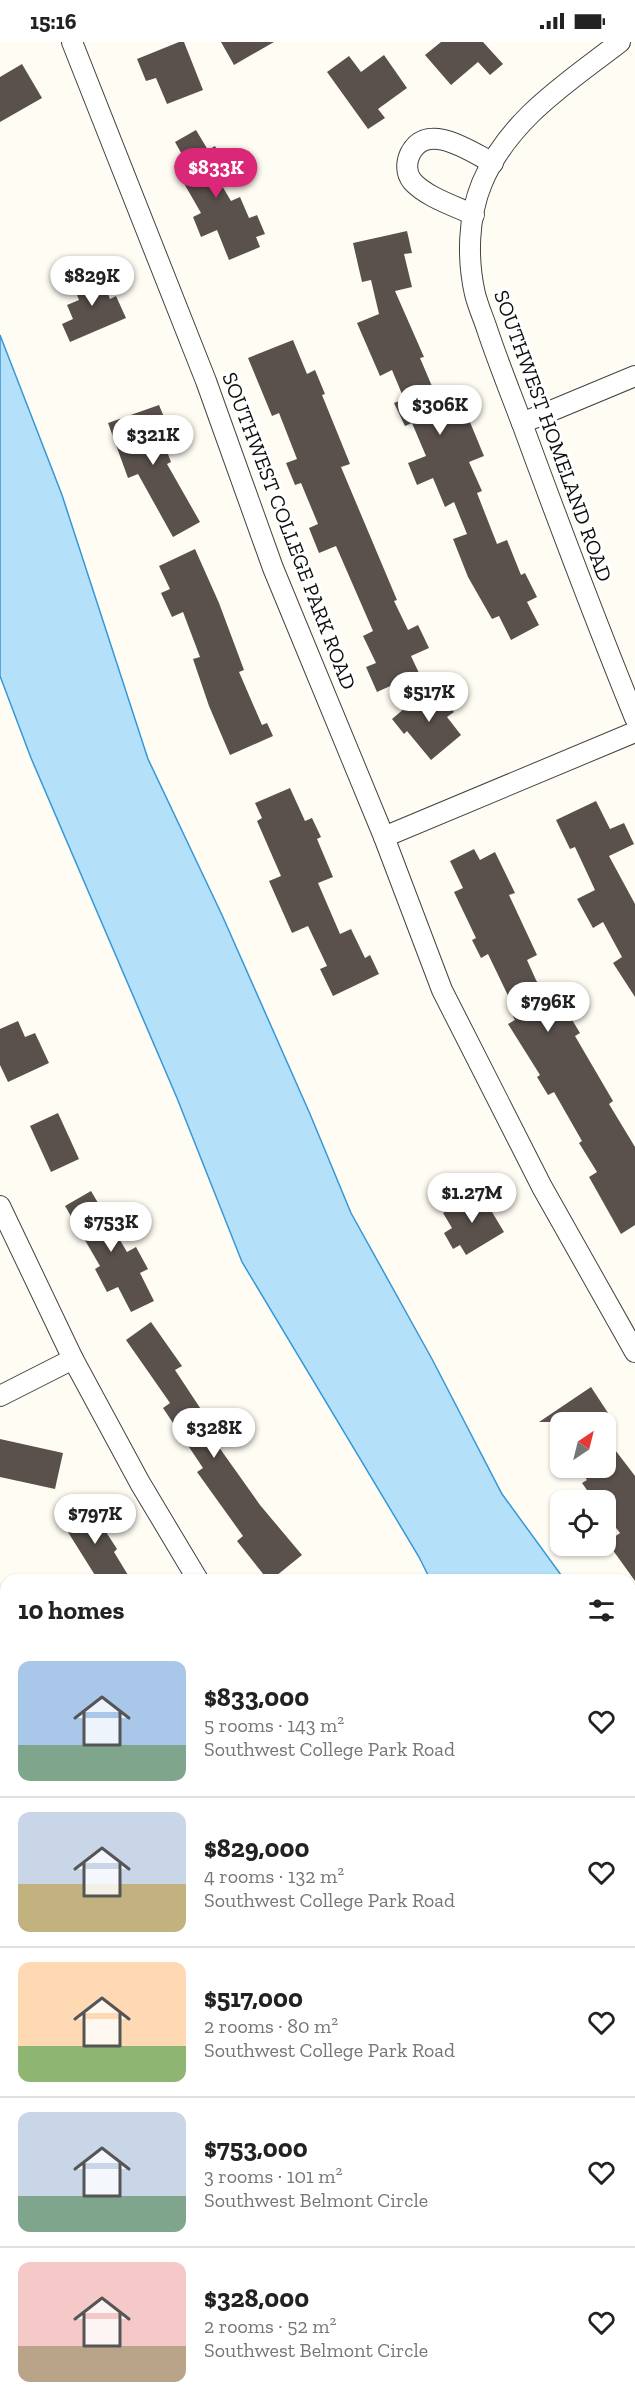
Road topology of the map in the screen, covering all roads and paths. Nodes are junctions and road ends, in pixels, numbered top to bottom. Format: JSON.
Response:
{"nodes":[{"id":1,"x":72,"y":42,"type":"edge"},
{"id":2,"x":620,"y":42,"type":"edge"},
{"id":3,"x":493,"y":163,"type":"junction"},
{"id":4,"x":474,"y":215,"type":"junction"},
{"id":5,"x":635,"y":376,"type":"edge"},
{"id":6,"x":522,"y":423,"type":"junction"},
{"id":7,"x":635,"y":718,"type":"edge"},
{"id":8,"x":635,"y":732,"type":"edge"},
{"id":9,"x":384,"y":837,"type":"junction"},
{"id":10,"x":0,"y":1206,"type":"edge"},
{"id":11,"x":635,"y":1352,"type":"edge"},
{"id":12,"x":73,"y":1359,"type":"junction"},
{"id":13,"x":0,"y":1396,"type":"edge"},
{"id":14,"x":194,"y":1574,"type":"edge"}],
"edges":[{"from":1,"to":9,"type":"street","name":"SOUTHWEST COLLEGE PARK ROAD"},
{"from":2,"to":3,"type":"street","name":"SOUTHWEST HOMELAND ROAD"},
{"from":3,"to":4,"type":"street","name":"SOUTHWEST HOMELAND ROAD"},
{"from":3,"to":4,"type":"street"},
{"from":4,"to":6,"type":"street","name":"SOUTHWEST HOMELAND ROAD"},
{"from":5,"to":6,"type":"street"},
{"from":6,"to":7,"type":"street","name":"SOUTHWEST HOMELAND ROAD"},
{"from":8,"to":9,"type":"street"},
{"from":9,"to":11,"type":"street","name":"SOUTHWEST COLLEGE PARK ROAD"},
{"from":10,"to":12,"type":"street"},
{"from":12,"to":13,"type":"street"},
{"from":12,"to":14,"type":"street"}]}
